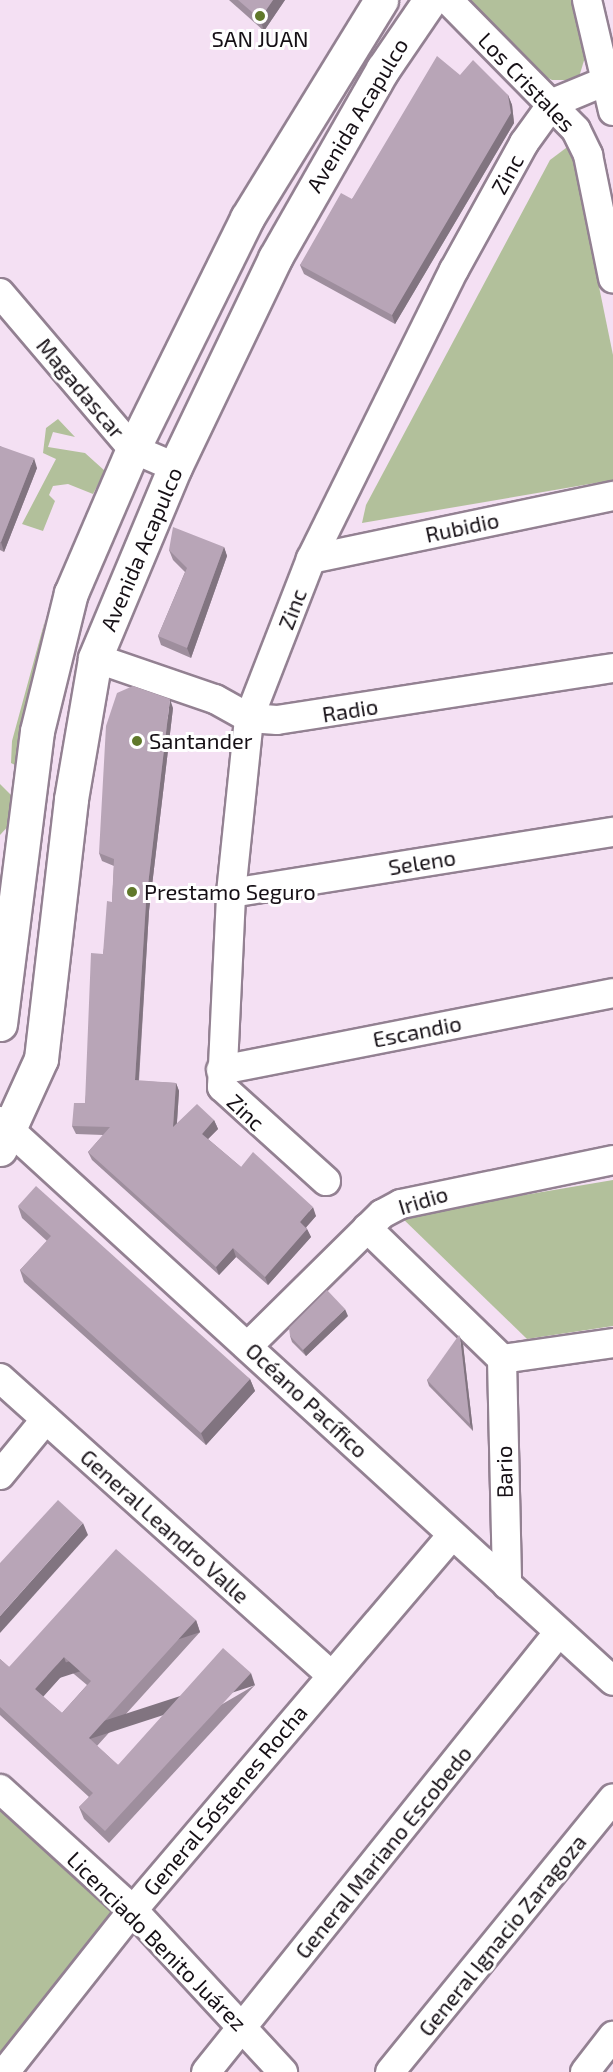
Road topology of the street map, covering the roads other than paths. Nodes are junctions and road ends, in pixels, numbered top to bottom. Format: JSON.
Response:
{"nodes":[{"id":1,"x":381,"y":0,"type":"edge"},
{"id":2,"x":430,"y":0,"type":"edge"},
{"id":3,"x":448,"y":0,"type":"edge"},
{"id":4,"x":587,"y":0,"type":"edge"},
{"id":5,"x":606,"y":81,"type":"junction"},
{"id":6,"x":553,"y":103,"type":"junction"},
{"id":7,"x":613,"y":111,"type":"edge"},
{"id":8,"x":613,"y":278,"type":"edge"},
{"id":9,"x":0,"y":293,"type":"edge"},
{"id":10,"x":133,"y":449,"type":"junction"},
{"id":11,"x":175,"y":467,"type":"junction"},
{"id":12,"x":613,"y":496,"type":"edge"},
{"id":13,"x":311,"y":559,"type":"junction"},
{"id":14,"x":95,"y":658,"type":"junction"},
{"id":15,"x":613,"y":668,"type":"edge"},
{"id":16,"x":249,"y":718,"type":"junction"},
{"id":17,"x":613,"y":832,"type":"edge"},
{"id":18,"x":231,"y":893,"type":"junction"},
{"id":19,"x":613,"y":993,"type":"edge"},
{"id":20,"x":0,"y":1024,"type":"edge"},
{"id":21,"x":221,"y":1070,"type":"junction"},
{"id":22,"x":4,"y":1133,"type":"edge"},
{"id":23,"x":613,"y":1160,"type":"edge"},
{"id":24,"x":326,"y":1181,"type":"dead end"},
{"id":25,"x":367,"y":1228,"type":"junction"},
{"id":26,"x":613,"y":1343,"type":"edge"},
{"id":27,"x":249,"y":1346,"type":"junction"},
{"id":28,"x":502,"y":1359,"type":"junction"},
{"id":29,"x":0,"y":1378,"type":"edge"},
{"id":30,"x":46,"y":1419,"type":"junction"},
{"id":31,"x":0,"y":1475,"type":"edge"},
{"id":32,"x":452,"y":1535,"type":"junction"},
{"id":33,"x":507,"y":1585,"type":"junction"},
{"id":34,"x":560,"y":1632,"type":"junction"},
{"id":35,"x":330,"y":1674,"type":"junction"},
{"id":36,"x":613,"y":1681,"type":"edge"},
{"id":37,"x":0,"y":1789,"type":"edge"},
{"id":38,"x":613,"y":1799,"type":"edge"},
{"id":39,"x":133,"y":1910,"type":"junction"},
{"id":40,"x":243,"y":2028,"type":"junction"},
{"id":41,"x":613,"y":2036,"type":"edge"},
{"id":42,"x":5,"y":2072,"type":"edge"},
{"id":43,"x":206,"y":2072,"type":"edge"},
{"id":44,"x":283,"y":2072,"type":"edge"},
{"id":45,"x":390,"y":2072,"type":"edge"},
{"id":46,"x":585,"y":2072,"type":"edge"}],
"edges":[{"from":1,"to":10,"type":"main road","name":"Avenida Acapulco"},
{"from":2,"to":11,"type":"main road","name":"Avenida Acapulco"},
{"from":3,"to":6,"type":"street","name":"Los Cristales"},
{"from":4,"to":5,"type":"street","name":"Los Cristales"},
{"from":5,"to":6,"type":"street"},
{"from":5,"to":7,"type":"street","name":"Los Cristales"},
{"from":6,"to":8,"type":"street","name":"Los Cristales"},
{"from":6,"to":13,"type":"street","name":"Zinc"},
{"from":9,"to":10,"type":"street","name":"Magadascar"},
{"from":10,"to":11,"type":"street","name":"Magadascar"},
{"from":10,"to":20,"type":"main road","name":"Avenida Acapulco"},
{"from":11,"to":14,"type":"main road","name":"Avenida Acapulco"},
{"from":12,"to":13,"type":"street","name":"Rubidio"},
{"from":13,"to":16,"type":"street","name":"Zinc"},
{"from":14,"to":16,"type":"street","name":"Radio"},
{"from":14,"to":22,"type":"main road","name":"Avenida Acapulco"},
{"from":15,"to":16,"type":"street","name":"Radio"},
{"from":16,"to":18,"type":"street","name":"Zinc"},
{"from":17,"to":18,"type":"street","name":"Seleno"},
{"from":18,"to":21,"type":"street","name":"Zinc"},
{"from":19,"to":21,"type":"street","name":"Escandio"},
{"from":21,"to":24,"type":"street","name":"Zinc"},
{"from":22,"to":27,"type":"street","name":"Océano Pacífico"},
{"from":23,"to":25,"type":"street","name":"Iridio"},
{"from":25,"to":27,"type":"street","name":"Iridio"},
{"from":25,"to":28,"type":"street"},
{"from":26,"to":28,"type":"street"},
{"from":27,"to":32,"type":"street","name":"Océano Pacífico"},
{"from":28,"to":33,"type":"street","name":"Bario"},
{"from":29,"to":30,"type":"street","name":"General Leandro Valle"},
{"from":30,"to":31,"type":"street"},
{"from":30,"to":35,"type":"street","name":"General Leandro Valle"},
{"from":32,"to":33,"type":"street","name":"Océano Pacífico"},
{"from":32,"to":35,"type":"street","name":"General Sóstenes Rocha"},
{"from":33,"to":34,"type":"street","name":"Océano Pacífico"},
{"from":34,"to":36,"type":"street","name":"Océano Pacífico"},
{"from":34,"to":40,"type":"street","name":"General Mariano Escobedo"},
{"from":35,"to":39,"type":"street","name":"General Sóstenes Rocha"},
{"from":37,"to":39,"type":"street","name":"Licenciado Benito Juárez"},
{"from":38,"to":45,"type":"street","name":"General Ignacio Zaragoza"},
{"from":39,"to":40,"type":"street","name":"Licenciado Benito Juárez"},
{"from":39,"to":42,"type":"street","name":"General Sóstenes Rocha"},
{"from":40,"to":43,"type":"street","name":"General Mariano Escobedo"},
{"from":40,"to":44,"type":"street","name":"Licenciado Benito Juárez"},
{"from":41,"to":46,"type":"street"}]}
